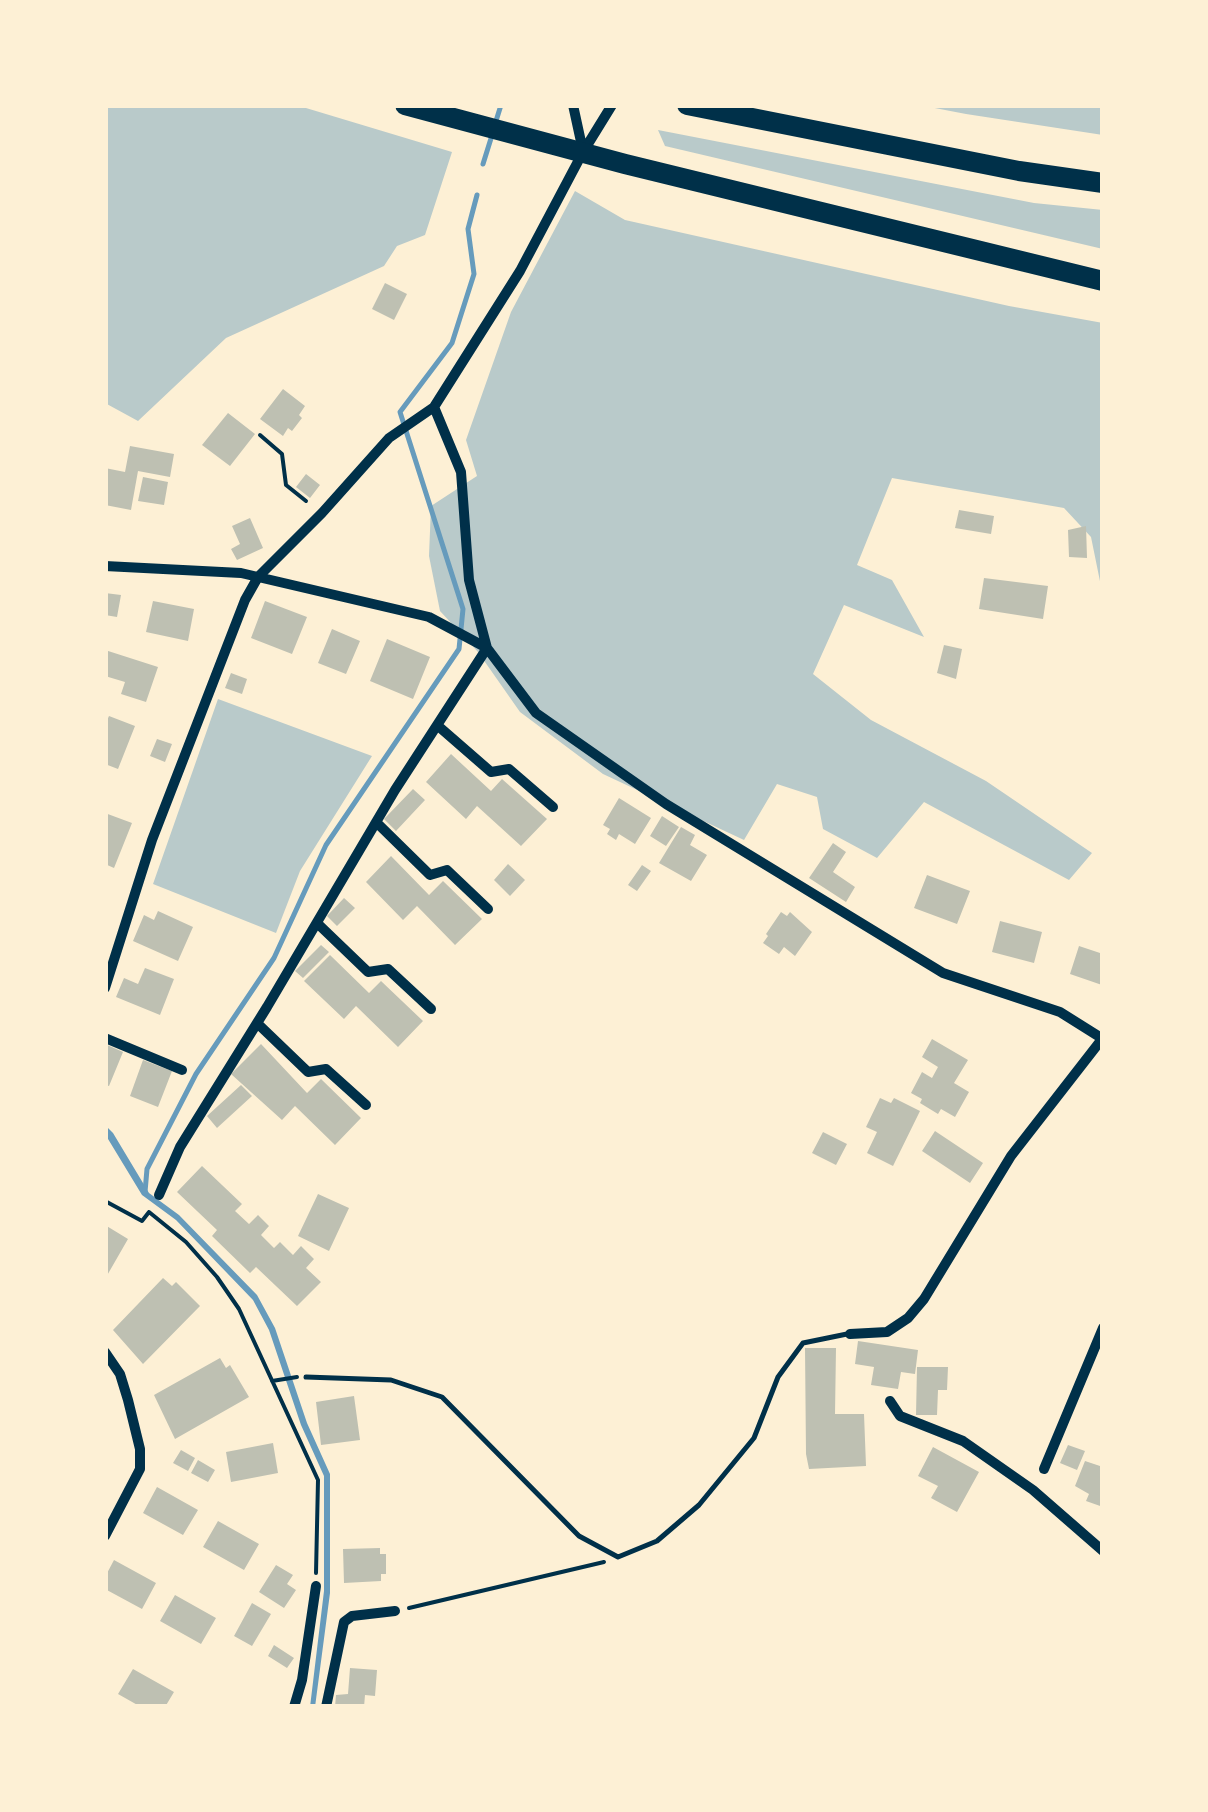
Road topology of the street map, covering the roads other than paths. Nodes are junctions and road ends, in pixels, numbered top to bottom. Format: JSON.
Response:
{"nodes":[{"id":1,"x":573,"y":105,"type":"edge"},
{"id":2,"x":612,"y":105,"type":"edge"},
{"id":3,"x":687,"y":105,"type":"edge"},
{"id":4,"x":407,"y":106,"type":"edge"},
{"id":5,"x":583,"y":152,"type":"junction"},
{"id":6,"x":1103,"y":183,"type":"edge"},
{"id":7,"x":1103,"y":282,"type":"edge"},
{"id":8,"x":434,"y":407,"type":"junction"},
{"id":9,"x":105,"y":566,"type":"edge"},
{"id":10,"x":258,"y":578,"type":"junction"},
{"id":11,"x":487,"y":648,"type":"junction"},
{"id":12,"x":1103,"y":680,"type":"edge"},
{"id":13,"x":1103,"y":709,"type":"edge"},
{"id":14,"x":436,"y":725,"type":"junction"},
{"id":15,"x":552,"y":808,"type":"dead end"},
{"id":16,"x":376,"y":822,"type":"junction"},
{"id":17,"x":488,"y":909,"type":"dead end"},
{"id":18,"x":317,"y":922,"type":"junction"},
{"id":19,"x":105,"y":929,"type":"edge"},
{"id":20,"x":120,"y":934,"type":"junction"},
{"id":21,"x":105,"y":988,"type":"edge"},
{"id":22,"x":431,"y":1010,"type":"dead end"},
{"id":23,"x":257,"y":1023,"type":"junction"},
{"id":24,"x":105,"y":1038,"type":"edge"},
{"id":25,"x":1103,"y":1039,"type":"edge"},
{"id":26,"x":182,"y":1070,"type":"dead end"},
{"id":27,"x":366,"y":1105,"type":"dead end"},
{"id":28,"x":159,"y":1195,"type":"dead end"},
{"id":29,"x":1103,"y":1328,"type":"edge"},
{"id":30,"x":850,"y":1334,"type":"joint"},
{"id":31,"x":105,"y":1352,"type":"edge"},
{"id":32,"x":306,"y":1377,"type":"dead end"},
{"id":33,"x":890,"y":1401,"type":"dead end"},
{"id":34,"x":1044,"y":1469,"type":"dead end"},
{"id":35,"x":105,"y":1536,"type":"edge"},
{"id":36,"x":1103,"y":1551,"type":"edge"},
{"id":37,"x":316,"y":1586,"type":"road end"},
{"id":38,"x":395,"y":1611,"type":"road end"},
{"id":39,"x":294,"y":1707,"type":"edge"},
{"id":40,"x":326,"y":1707,"type":"edge"}],
"edges":[{"from":1,"to":5,"type":"street"},
{"from":2,"to":5,"type":"street"},
{"from":3,"to":6,"type":"highway"},
{"from":4,"to":7,"type":"highway"},
{"from":5,"to":8,"type":"street"},
{"from":8,"to":10,"type":"street"},
{"from":8,"to":11,"type":"street"},
{"from":9,"to":10,"type":"street"},
{"from":10,"to":11,"type":"street"},
{"from":10,"to":20,"type":"street"},
{"from":11,"to":14,"type":"street"},
{"from":11,"to":25,"type":"street"},
{"from":12,"to":13,"type":"lane"},
{"from":14,"to":15,"type":"street"},
{"from":14,"to":16,"type":"street"},
{"from":16,"to":17,"type":"street"},
{"from":16,"to":18,"type":"street"},
{"from":18,"to":22,"type":"street"},
{"from":18,"to":23,"type":"street"},
{"from":19,"to":20,"type":"street"},
{"from":20,"to":21,"type":"street"},
{"from":23,"to":27,"type":"street"},
{"from":23,"to":28,"type":"street"},
{"from":24,"to":26,"type":"street"},
{"from":25,"to":30,"type":"street"},
{"from":29,"to":34,"type":"street"},
{"from":30,"to":32,"type":"lane"},
{"from":31,"to":35,"type":"street"},
{"from":33,"to":36,"type":"street"},
{"from":37,"to":39,"type":"street"},
{"from":38,"to":40,"type":"street"}]}
